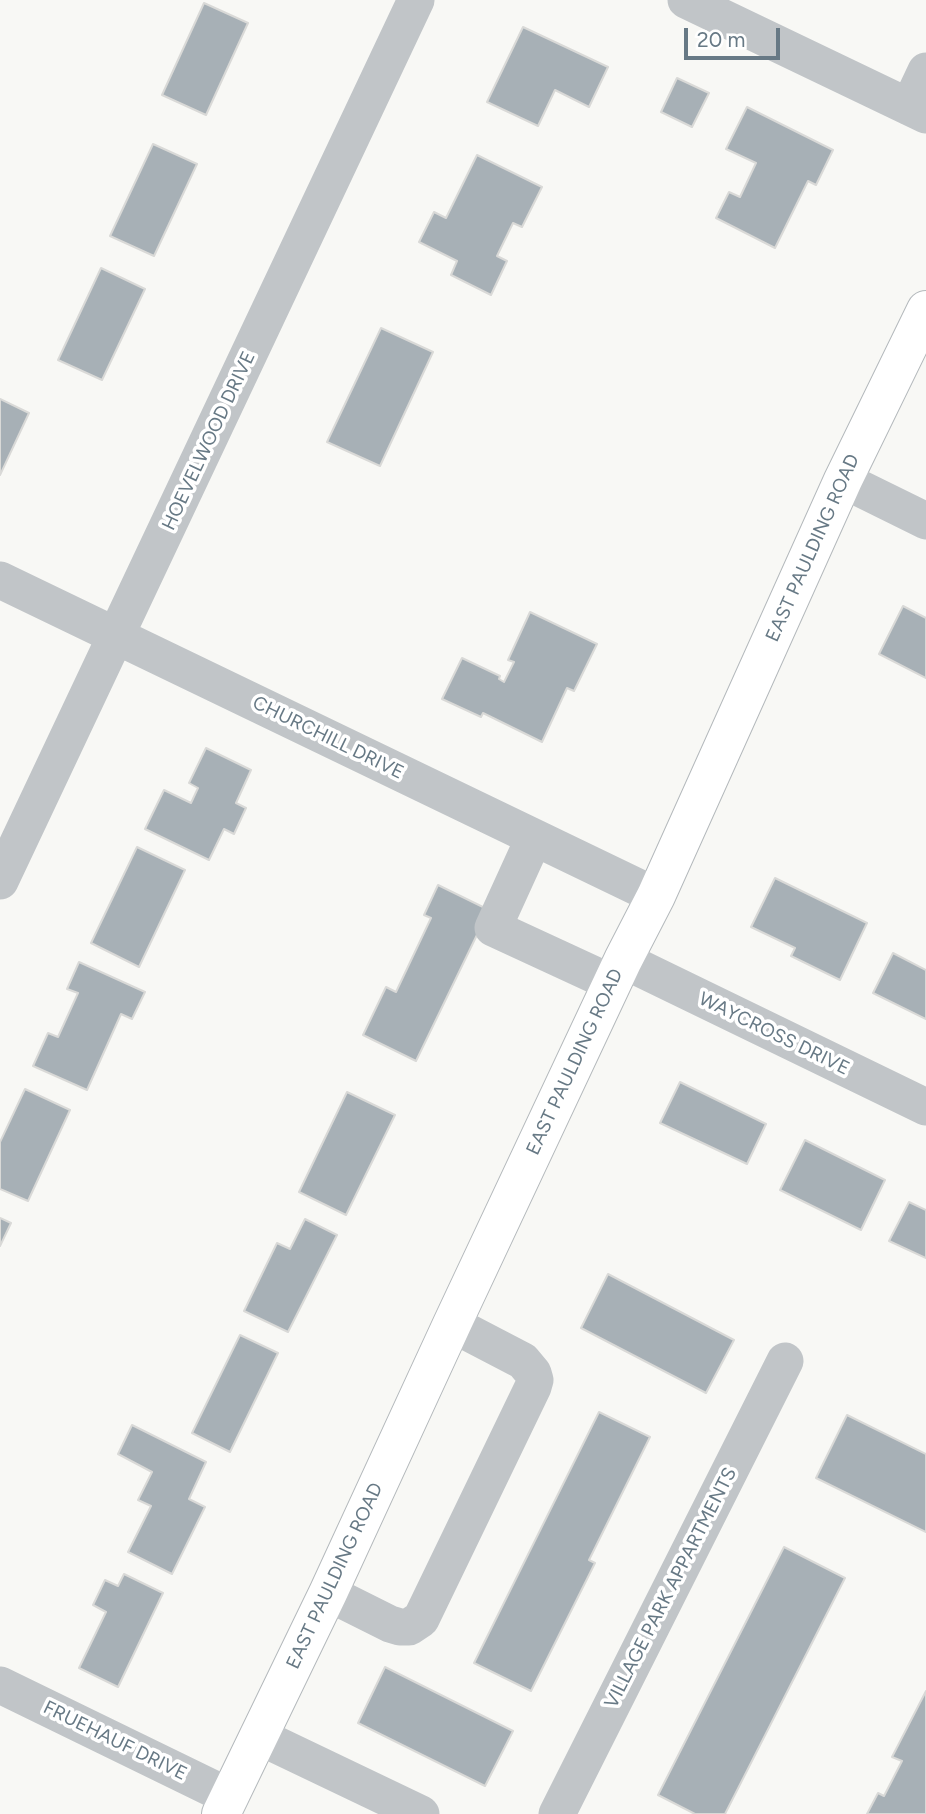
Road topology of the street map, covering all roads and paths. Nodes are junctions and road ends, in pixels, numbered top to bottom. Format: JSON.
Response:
{"nodes":[{"id":1,"x":416,"y":0,"type":"edge"},
{"id":2,"x":685,"y":0,"type":"edge"},
{"id":3,"x":926,"y":71,"type":"edge"},
{"id":4,"x":918,"y":111,"type":"edge"},
{"id":5,"x":926,"y":310,"type":"edge"},
{"id":6,"x":842,"y":480,"type":"junction"},
{"id":7,"x":926,"y":521,"type":"edge"},
{"id":8,"x":0,"y":580,"type":"edge"},
{"id":9,"x":117,"y":637,"type":"junction"},
{"id":10,"x":534,"y":838,"type":"junction"},
{"id":11,"x":0,"y":881,"type":"edge"},
{"id":12,"x":656,"y":896,"type":"junction"},
{"id":13,"x":618,"y":972,"type":"junction"},
{"id":14,"x":926,"y":1107,"type":"edge"},
{"id":15,"x":452,"y":1324,"type":"junction"},
{"id":16,"x":785,"y":1361,"type":"dead end"},
{"id":17,"x":328,"y":1593,"type":"junction"},
{"id":18,"x":0,"y":1685,"type":"edge"},
{"id":19,"x":258,"y":1736,"type":"junction"},
{"id":20,"x":225,"y":1805,"type":"edge"},
{"id":21,"x":421,"y":1814,"type":"edge"},
{"id":22,"x":557,"y":1814,"type":"edge"}],
"edges":[{"from":1,"to":9,"type":"street","name":"HOEVELWOOD DRIVE"},
{"from":2,"to":4,"type":"street"},
{"from":3,"to":4,"type":"street"},
{"from":5,"to":6,"type":"main road","name":"EAST PAULDING ROAD"},
{"from":6,"to":7,"type":"street"},
{"from":6,"to":12,"type":"main road","name":"EAST PAULDING ROAD"},
{"from":8,"to":9,"type":"street","name":"CHURCHILL DRIVE"},
{"from":9,"to":10,"type":"street","name":"CHURCHILL DRIVE"},
{"from":9,"to":11,"type":"street","name":"HOEVELWOOD DRIVE"},
{"from":10,"to":12,"type":"street","name":"CHURCHILL DRIVE"},
{"from":10,"to":13,"type":"street","name":"WAYCROSS DRIVE"},
{"from":12,"to":13,"type":"main road","name":"EAST PAULDING ROAD"},
{"from":13,"to":14,"type":"street","name":"WAYCROSS DRIVE"},
{"from":13,"to":15,"type":"main road","name":"EAST PAULDING ROAD"},
{"from":15,"to":17,"type":"main road","name":"EAST PAULDING ROAD"},
{"from":15,"to":17,"type":"street"},
{"from":16,"to":22,"type":"street","name":"VILLAGE PARK APPARTMENTS"},
{"from":17,"to":19,"type":"main road","name":"EAST PAULDING ROAD"},
{"from":18,"to":20,"type":"street","name":"FRUEHAUF DRIVE"},
{"from":19,"to":20,"type":"main road","name":"EAST PAULDING ROAD"},
{"from":19,"to":21,"type":"street"}]}
